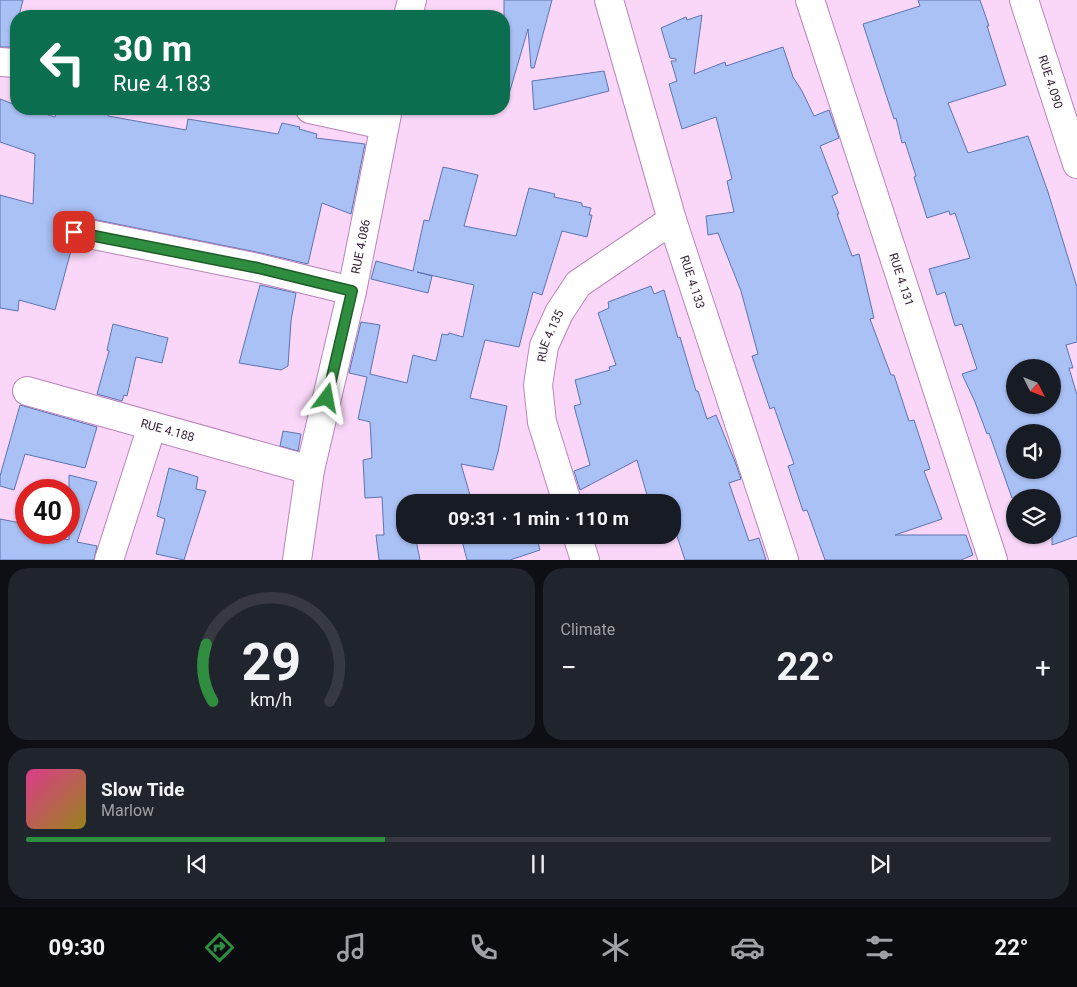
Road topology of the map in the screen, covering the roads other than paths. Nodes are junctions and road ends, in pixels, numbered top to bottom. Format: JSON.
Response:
{"nodes":[{"id":1,"x":609,"y":0,"type":"edge"},
{"id":2,"x":810,"y":0,"type":"edge"},
{"id":3,"x":1024,"y":0,"type":"edge"},
{"id":4,"x":367,"y":115,"type":"edge"},
{"id":5,"x":386,"y":117,"type":"edge"},
{"id":6,"x":1077,"y":164,"type":"edge"},
{"id":7,"x":672,"y":220,"type":"junction"},
{"id":8,"x":74,"y":232,"type":"dead end"},
{"id":9,"x":352,"y":291,"type":"junction"},
{"id":10,"x":27,"y":391,"type":"dead end"},
{"id":11,"x":152,"y":426,"type":"junction"},
{"id":12,"x":310,"y":470,"type":"junction"},
{"id":13,"x":564,"y":494,"type":"edge"},
{"id":14,"x":580,"y":544,"type":"edge"},
{"id":15,"x":109,"y":560,"type":"edge"},
{"id":16,"x":297,"y":560,"type":"edge"},
{"id":17,"x":585,"y":560,"type":"edge"},
{"id":18,"x":784,"y":560,"type":"edge"},
{"id":19,"x":993,"y":560,"type":"edge"}],
"edges":[{"from":1,"to":7,"type":"street","name":"RUE 4.133"},
{"from":2,"to":19,"type":"street","name":"RUE 4.131"},
{"from":3,"to":6,"type":"street","name":"RUE 4.090"},
{"from":4,"to":5,"type":"street"},
{"from":5,"to":9,"type":"street","name":"RUE 4.086"},
{"from":7,"to":13,"type":"street","name":"RUE 4.135"},
{"from":7,"to":18,"type":"street","name":"RUE 4.133"},
{"from":8,"to":9,"type":"street"},
{"from":9,"to":12,"type":"street","name":"RUE 4.086"},
{"from":10,"to":11,"type":"street","name":"RUE 4.188"},
{"from":11,"to":12,"type":"street","name":"RUE 4.188"},
{"from":11,"to":15,"type":"street"},
{"from":12,"to":16,"type":"street","name":"RUE 4.086"},
{"from":14,"to":17,"type":"street"}]}
